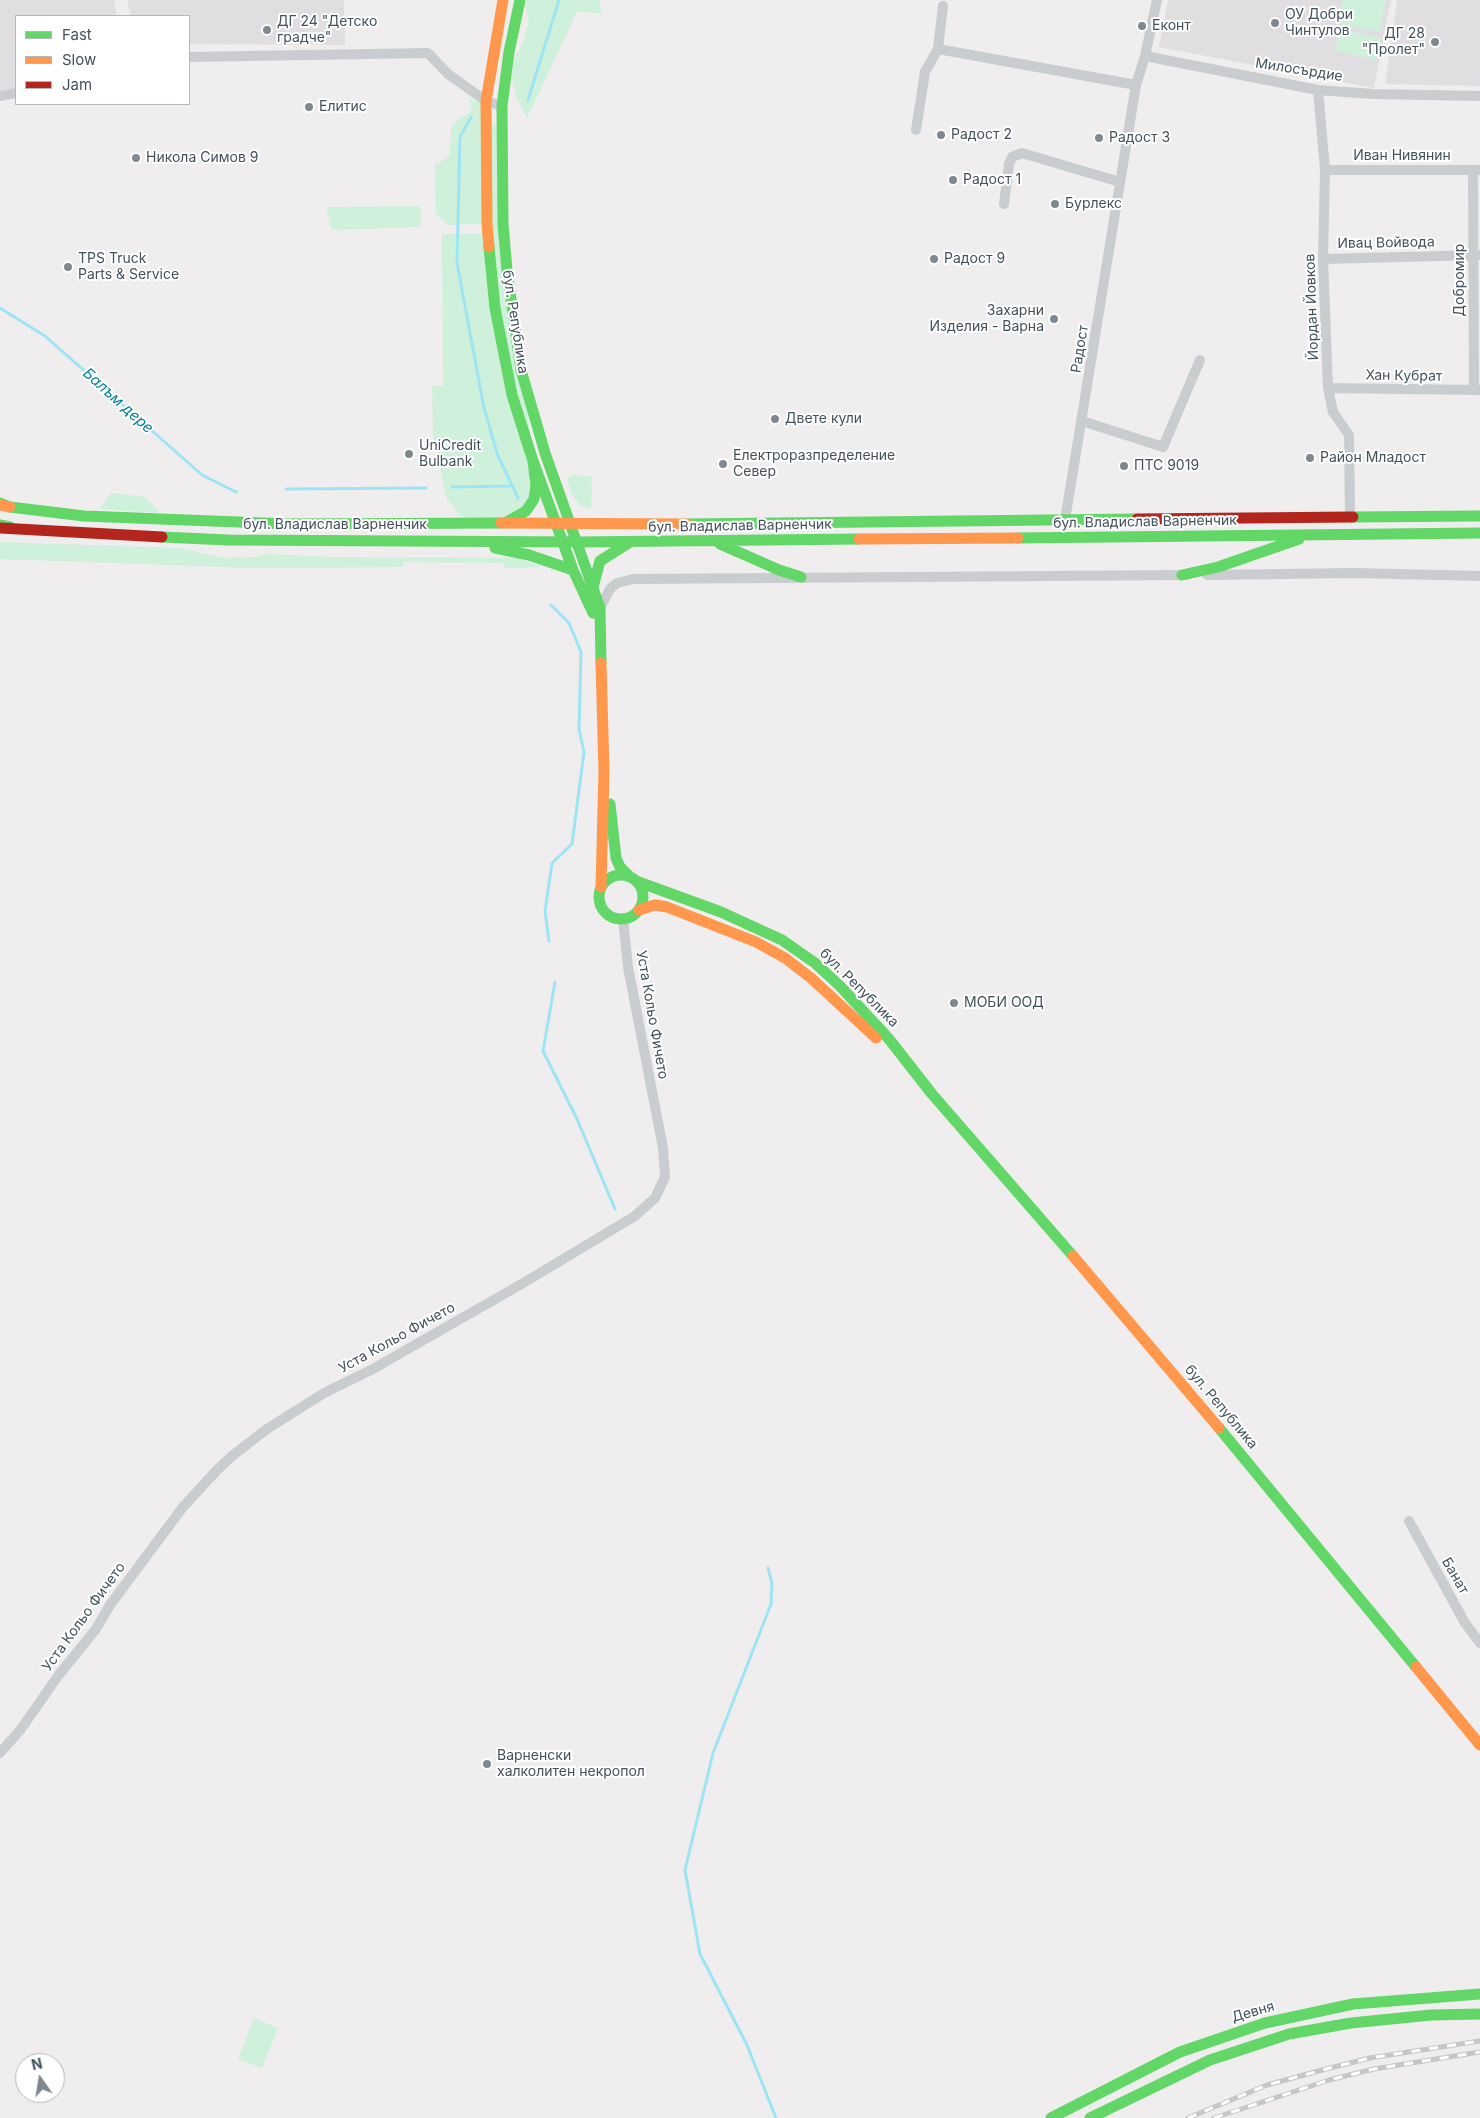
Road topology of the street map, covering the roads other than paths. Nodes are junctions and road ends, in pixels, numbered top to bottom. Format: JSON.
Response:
{"nodes":[{"id":1,"x":503,"y":0,"type":"edge"},
{"id":2,"x":520,"y":0,"type":"edge"},
{"id":3,"x":1157,"y":0,"type":"edge"},
{"id":4,"x":943,"y":6,"type":"dead end"},
{"id":5,"x":938,"y":49,"type":"junction"},
{"id":6,"x":1145,"y":56,"type":"junction"},
{"id":7,"x":190,"y":57,"type":"edge"},
{"id":8,"x":1136,"y":85,"type":"junction"},
{"id":9,"x":1318,"y":90,"type":"junction"},
{"id":10,"x":15,"y":93,"type":"edge"},
{"id":11,"x":0,"y":96,"type":"edge"},
{"id":12,"x":1480,"y":96,"type":"edge"},
{"id":13,"x":486,"y":100,"type":"junction"},
{"id":14,"x":502,"y":106,"type":"junction"},
{"id":15,"x":916,"y":130,"type":"dead end"},
{"id":16,"x":1325,"y":170,"type":"junction"},
{"id":17,"x":1476,"y":170,"type":"edge"},
{"id":18,"x":1120,"y":182,"type":"junction"},
{"id":19,"x":1004,"y":204,"type":"dead end"},
{"id":20,"x":1477,"y":255,"type":"edge"},
{"id":21,"x":1324,"y":259,"type":"junction"},
{"id":22,"x":1200,"y":360,"type":"dead end"},
{"id":23,"x":1328,"y":388,"type":"junction"},
{"id":24,"x":1477,"y":390,"type":"edge"},
{"id":25,"x":1082,"y":422,"type":"junction"},
{"id":26,"x":533,"y":461,"type":"junction"},
{"id":27,"x":3,"y":505,"type":"edge"},
{"id":28,"x":1480,"y":516,"type":"edge"},
{"id":29,"x":1350,"y":517,"type":"junction"},
{"id":30,"x":1065,"y":520,"type":"junction"},
{"id":31,"x":504,"y":523,"type":"junction"},
{"id":32,"x":555,"y":525,"type":"junction"},
{"id":33,"x":571,"y":525,"type":"junction"},
{"id":34,"x":3,"y":527,"type":"edge"},
{"id":35,"x":1464,"y":533,"type":"junction"},
{"id":36,"x":1480,"y":533,"type":"edge"},
{"id":37,"x":1310,"y":535,"type":"junction"},
{"id":38,"x":458,"y":541,"type":"junction"},
{"id":39,"x":713,"y":541,"type":"junction"},
{"id":40,"x":562,"y":542,"type":"junction"},
{"id":41,"x":578,"y":542,"type":"junction"},
{"id":42,"x":630,"y":542,"type":"junction"},
{"id":43,"x":1480,"y":542,"type":"edge"},
{"id":44,"x":573,"y":570,"type":"junction"},
{"id":45,"x":1182,"y":575,"type":"junction"},
{"id":46,"x":1480,"y":576,"type":"edge"},
{"id":47,"x":801,"y":577,"type":"junction"},
{"id":48,"x":593,"y":588,"type":"junction"},
{"id":49,"x":600,"y":608,"type":"junction"},
{"id":50,"x":601,"y":633,"type":"junction"},
{"id":51,"x":604,"y":771,"type":"junction"},
{"id":52,"x":633,"y":879,"type":"junction"},
{"id":53,"x":601,"y":887,"type":"junction"},
{"id":54,"x":639,"y":910,"type":"junction"},
{"id":55,"x":623,"y":919,"type":"junction"},
{"id":56,"x":932,"y":1094,"type":"junction"},
{"id":57,"x":1409,"y":1521,"type":"dead end"},
{"id":58,"x":1480,"y":1643,"type":"edge"},
{"id":59,"x":1480,"y":1745,"type":"edge"},
{"id":60,"x":0,"y":1753,"type":"edge"},
{"id":61,"x":1480,"y":1994,"type":"edge"},
{"id":62,"x":1480,"y":2014,"type":"edge"},
{"id":63,"x":1051,"y":2118,"type":"edge"},
{"id":64,"x":1090,"y":2118,"type":"edge"}],
"edges":[{"from":1,"to":13,"type":"main road","name":"бул. Република"},
{"from":2,"to":14,"type":"main road","name":"бул. Република"},
{"from":3,"to":6,"type":"street","name":"Радост"},
{"from":4,"to":5,"type":"street"},
{"from":5,"to":8,"type":"street"},
{"from":5,"to":15,"type":"street"},
{"from":6,"to":8,"type":"street","name":"Радост"},
{"from":6,"to":9,"type":"street","name":"Милосърдие"},
{"from":7,"to":13,"type":"street"},
{"from":8,"to":18,"type":"street","name":"Радост"},
{"from":9,"to":12,"type":"street","name":"Милосърдие"},
{"from":9,"to":16,"type":"street","name":"Йордан Йовков"},
{"from":10,"to":11,"type":"street"},
{"from":13,"to":14,"type":"street"},
{"from":13,"to":26,"type":"main road","name":"бул. Република"},
{"from":14,"to":33,"type":"main road","name":"бул. Република"},
{"from":16,"to":17,"type":"street","name":"Иван Нивянин"},
{"from":16,"to":21,"type":"street","name":"Йордан Йовков"},
{"from":17,"to":20,"type":"street","name":"Добромир"},
{"from":18,"to":19,"type":"street"},
{"from":18,"to":25,"type":"street","name":"Радост"},
{"from":20,"to":21,"type":"street","name":"Ивац Войвода"},
{"from":20,"to":24,"type":"street","name":"Добромир"},
{"from":21,"to":23,"type":"street","name":"Йордан Йовков"},
{"from":22,"to":25,"type":"street"},
{"from":23,"to":24,"type":"street","name":"Хан Кубрат"},
{"from":23,"to":29,"type":"street","name":"Йордан Йовков"},
{"from":25,"to":30,"type":"street","name":"Радост"},
{"from":26,"to":31,"type":"main road"},
{"from":26,"to":32,"type":"main road","name":"бул. Република"},
{"from":27,"to":31,"type":"main road","name":"бул. Владислав Варненчик"},
{"from":28,"to":29,"type":"main road","name":"бул. Владислав Варненчик"},
{"from":29,"to":30,"type":"main road","name":"бул. Владислав Варненчик"},
{"from":30,"to":33,"type":"main road","name":"бул. Владислав Варненчик"},
{"from":31,"to":32,"type":"main road","name":"бул. Владислав Варненчик"},
{"from":32,"to":33,"type":"main road","name":"бул. Владислав Варненчик"},
{"from":32,"to":40,"type":"main road","name":"бул. Република"},
{"from":33,"to":41,"type":"main road","name":"бул. Република"},
{"from":34,"to":38,"type":"main road","name":"бул. Владислав Варненчик"},
{"from":35,"to":36,"type":"main road","name":"бул. Владислав Варненчик"},
{"from":35,"to":37,"type":"main road","name":"бул. Владислав Варненчик"},
{"from":35,"to":43,"type":"main road"},
{"from":37,"to":39,"type":"main road","name":"бул. Владислав Варненчик"},
{"from":37,"to":45,"type":"main road"},
{"from":38,"to":40,"type":"main road","name":"бул. Владислав Варненчик"},
{"from":38,"to":44,"type":"main road"},
{"from":39,"to":42,"type":"main road","name":"бул. Владислав Варненчик"},
{"from":39,"to":47,"type":"main road"},
{"from":40,"to":41,"type":"main road","name":"бул. Владислав Варненчик"},
{"from":40,"to":44,"type":"main road","name":"бул. Република"},
{"from":41,"to":42,"type":"main road","name":"бул. Владислав Варненчик"},
{"from":41,"to":48,"type":"main road","name":"бул. Република"},
{"from":42,"to":48,"type":"main road"},
{"from":44,"to":50,"type":"main road","name":"бул. Република"},
{"from":45,"to":46,"type":"street"},
{"from":45,"to":47,"type":"street"},
{"from":47,"to":49,"type":"street"},
{"from":48,"to":49,"type":"main road","name":"бул. Република"},
{"from":49,"to":50,"type":"main road","name":"бул. Република"},
{"from":50,"to":51,"type":"main road","name":"бул. Република"},
{"from":51,"to":52,"type":"main road","name":"бул. Република"},
{"from":51,"to":53,"type":"main road","name":"бул. Република"},
{"from":52,"to":53,"type":"main road","name":"бул. Република"},
{"from":52,"to":54,"type":"main road","name":"бул. Република"},
{"from":52,"to":56,"type":"main road","name":"бул. Република"},
{"from":53,"to":55,"type":"main road","name":"бул. Република"},
{"from":54,"to":55,"type":"main road","name":"бул. Република"},
{"from":54,"to":56,"type":"main road","name":"бул. Република"},
{"from":55,"to":60,"type":"street","name":"Уста Кольо Фичето"},
{"from":56,"to":59,"type":"main road","name":"бул. Република"},
{"from":57,"to":58,"type":"street","name":"Банат"},
{"from":61,"to":63,"type":"main road","name":"Девня"},
{"from":62,"to":64,"type":"main road"}]}
